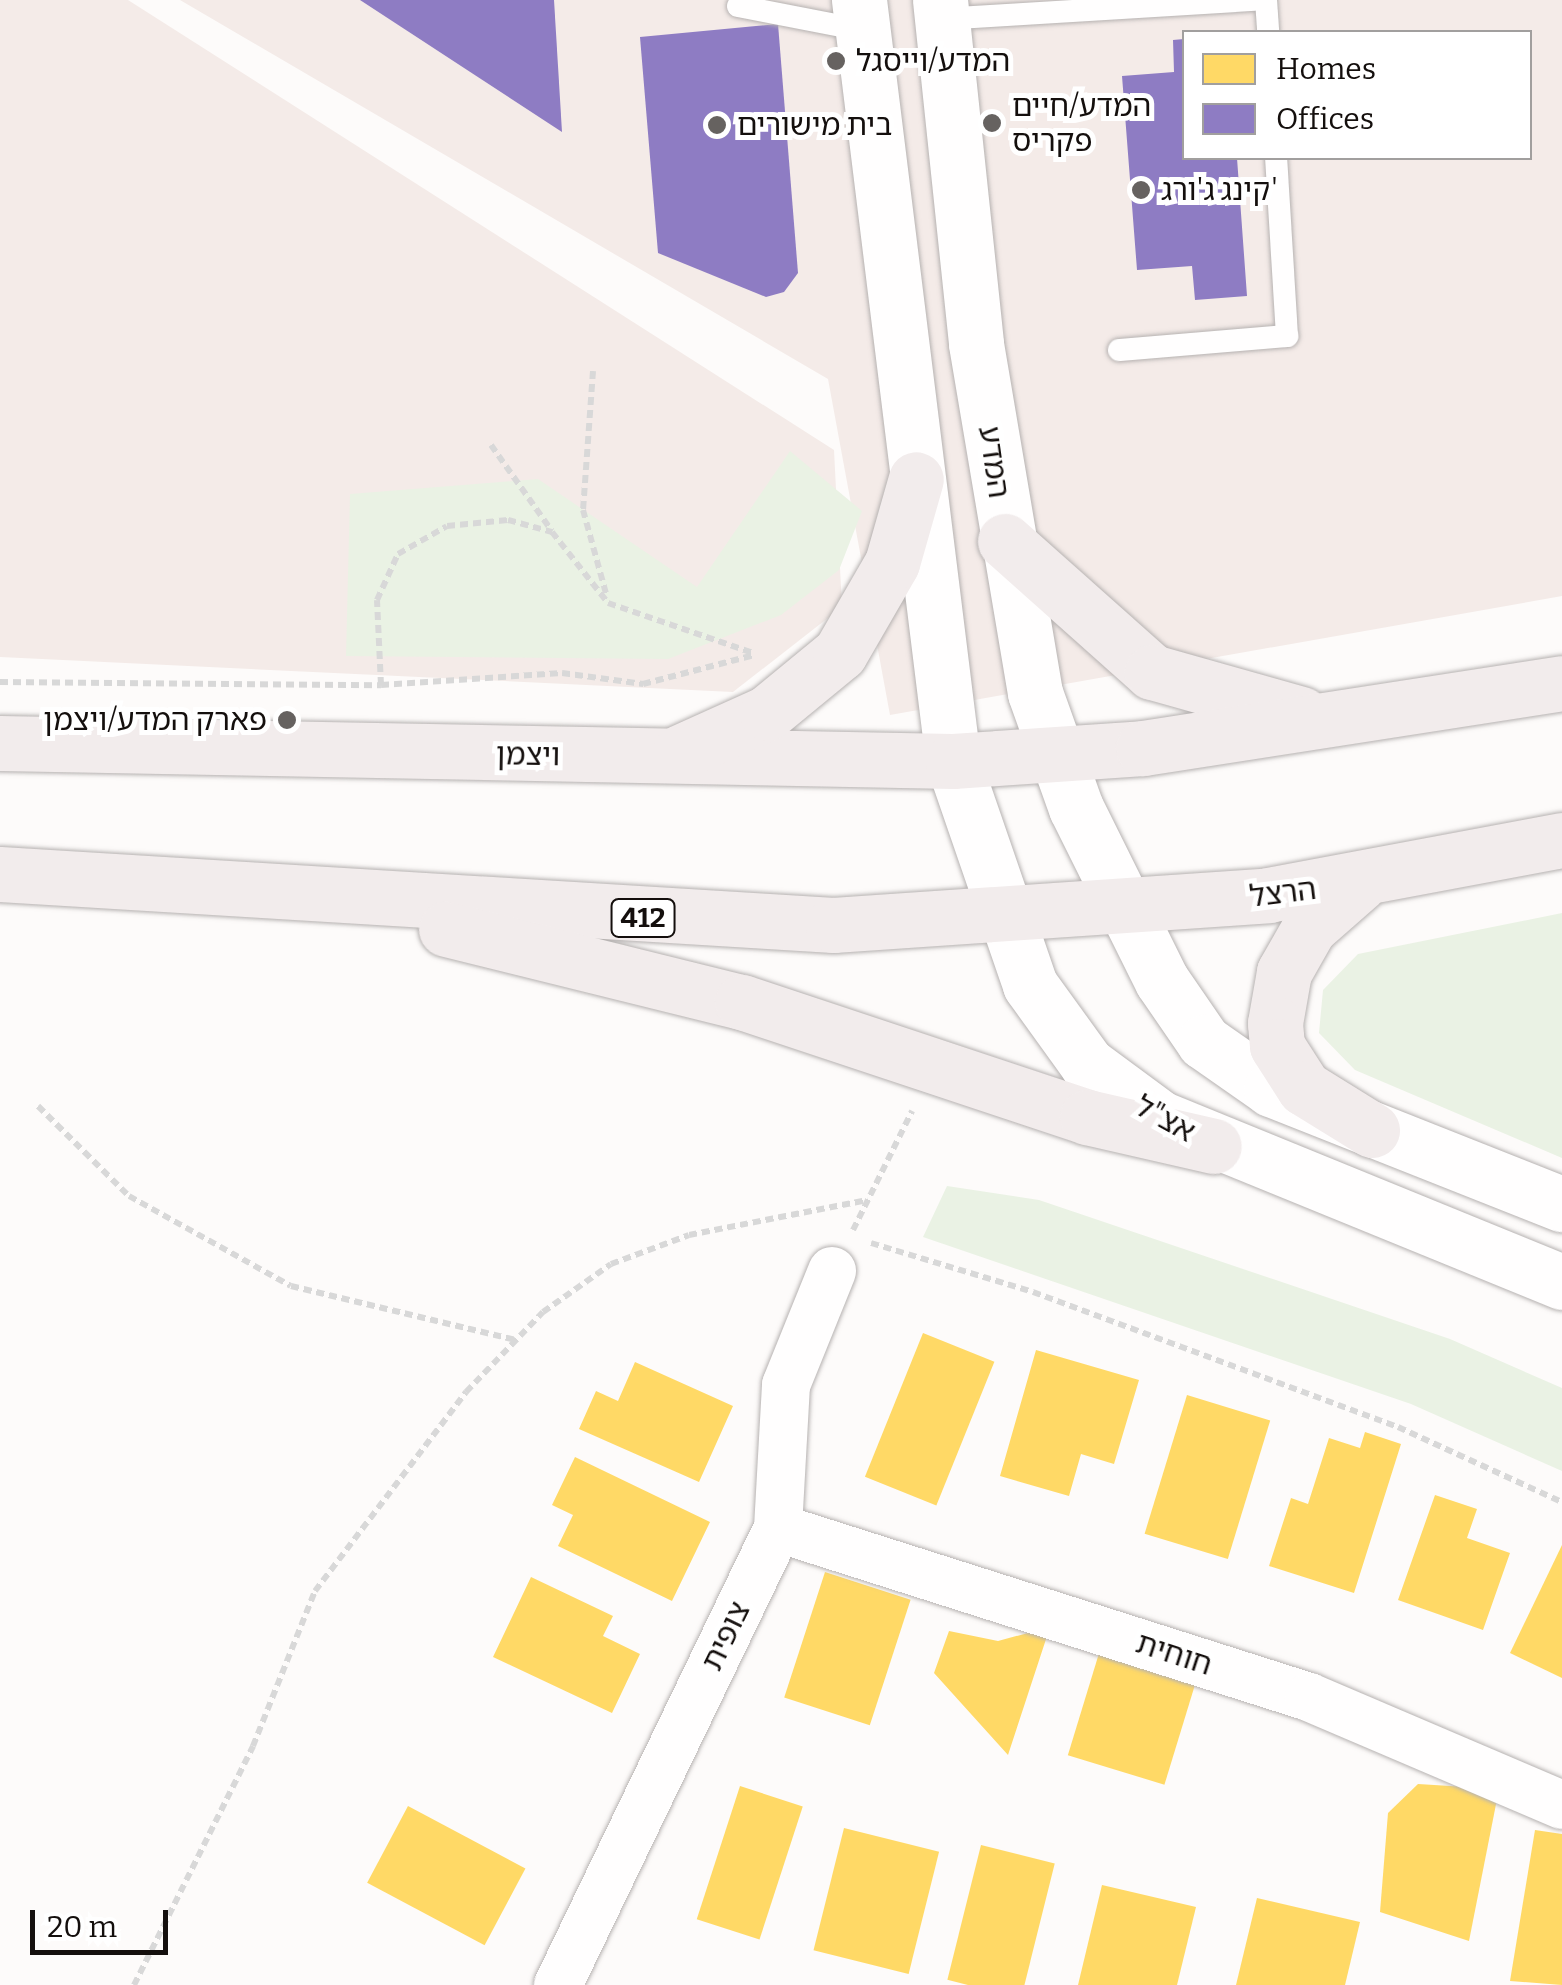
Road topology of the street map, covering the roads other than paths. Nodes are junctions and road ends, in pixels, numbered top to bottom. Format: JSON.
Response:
{"nodes":[{"id":1,"x":1254,"y":0,"type":"edge"},
{"id":2,"x":1266,"y":0,"type":"edge"},
{"id":3,"x":738,"y":6,"type":"dead end"},
{"id":4,"x":940,"y":10,"type":"edge"},
{"id":5,"x":860,"y":15,"type":"edge"},
{"id":6,"x":1268,"y":30,"type":"edge"},
{"id":7,"x":1276,"y":160,"type":"edge"},
{"id":8,"x":1118,"y":350,"type":"dead end"},
{"id":9,"x":916,"y":479,"type":"junction"},
{"id":10,"x":1005,"y":540,"type":"junction"},
{"id":11,"x":1562,"y":683,"type":"edge"},
{"id":12,"x":1333,"y":720,"type":"junction"},
{"id":13,"x":0,"y":743,"type":"edge"},
{"id":14,"x":1056,"y":756,"type":"junction"},
{"id":15,"x":659,"y":759,"type":"junction"},
{"id":16,"x":953,"y":761,"type":"junction"},
{"id":17,"x":1562,"y":840,"type":"edge"},
{"id":18,"x":0,"y":874,"type":"edge"},
{"id":19,"x":1360,"y":883,"type":"junction"},
{"id":20,"x":288,"y":891,"type":"junction"},
{"id":21,"x":1124,"y":905,"type":"junction"},
{"id":22,"x":1000,"y":917,"type":"junction"},
{"id":23,"x":1372,"y":1130,"type":"junction"},
{"id":24,"x":1214,"y":1146,"type":"junction"},
{"id":25,"x":1562,"y":1204,"type":"edge"},
{"id":26,"x":832,"y":1271,"type":"dead end"},
{"id":27,"x":1562,"y":1282,"type":"edge"},
{"id":28,"x":778,"y":1528,"type":"junction"},
{"id":29,"x":1562,"y":1804,"type":"edge"},
{"id":30,"x":558,"y":1985,"type":"edge"}],
"edges":[{"from":1,"to":4,"type":"lane"},
{"from":2,"to":6,"type":"lane"},
{"from":3,"to":5,"type":"lane"},
{"from":4,"to":10,"type":"main road","name":"המדע"},
{"from":5,"to":9,"type":"main road"},
{"from":7,"to":8,"type":"lane"},
{"from":9,"to":15,"type":"main road"},
{"from":9,"to":16,"type":"main road"},
{"from":10,"to":12,"type":"main road"},
{"from":10,"to":14,"type":"main road","name":"המדע"},
{"from":11,"to":12,"type":"main road"},
{"from":12,"to":14,"type":"main road"},
{"from":13,"to":15,"type":"main road","name":"ויצמן"},
{"from":14,"to":16,"type":"main road","name":"ויצמן"},
{"from":14,"to":21,"type":"main road","name":"המדע"},
{"from":15,"to":16,"type":"main road","name":"ויצמן"},
{"from":16,"to":22,"type":"main road","name":"אצ\"ל"},
{"from":17,"to":19,"type":"main road","name":"הרצל","number":"412"},
{"from":18,"to":20,"type":"main road","number":"412"},
{"from":19,"to":21,"type":"main road","name":"הרצל","number":"412"},
{"from":19,"to":23,"type":"main road"},
{"from":20,"to":22,"type":"main road","number":"412"},
{"from":20,"to":24,"type":"main road"},
{"from":21,"to":22,"type":"main road","name":"הרצל","number":"412"},
{"from":21,"to":23,"type":"main road"},
{"from":22,"to":24,"type":"main road","name":"אצ\"ל"},
{"from":23,"to":25,"type":"main road"},
{"from":24,"to":27,"type":"main road","name":"אצ\"ל"},
{"from":26,"to":28,"type":"street","name":"צופית"},
{"from":28,"to":29,"type":"street","name":"חוחית"},
{"from":28,"to":30,"type":"street","name":"צופית"}]}
